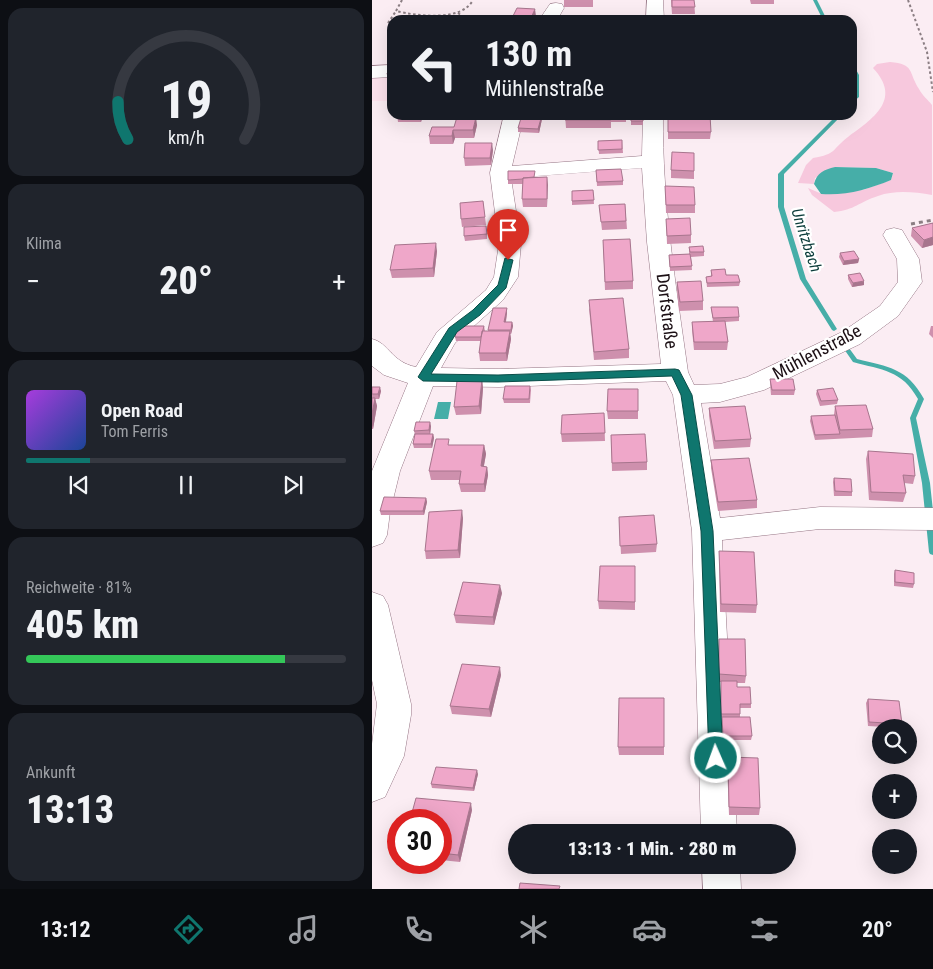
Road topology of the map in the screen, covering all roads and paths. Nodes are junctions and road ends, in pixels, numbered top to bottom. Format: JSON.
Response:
{"nodes":[{"id":1,"x":402,"y":0,"type":"edge"},
{"id":2,"x":473,"y":0,"type":"edge"},
{"id":3,"x":654,"y":0,"type":"edge"},
{"id":4,"x":908,"y":0,"type":"edge"},
{"id":5,"x":396,"y":11,"type":"junction"},
{"id":6,"x":458,"y":13,"type":"junction"},
{"id":7,"x":393,"y":15,"type":"edge"},
{"id":8,"x":461,"y":15,"type":"edge"},
{"id":9,"x":655,"y":15,"type":"edge"},
{"id":10,"x":387,"y":71,"type":"edge"},
{"id":11,"x":372,"y":72,"type":"edge"},
{"id":12,"x":932,"y":92,"type":"edge"},
{"id":13,"x":513,"y":120,"type":"edge"},
{"id":14,"x":653,"y":120,"type":"edge"},
{"id":15,"x":652,"y":161,"type":"junction"},
{"id":16,"x":500,"y":173,"type":"junction"},
{"id":17,"x":894,"y":235,"type":"dead end"},
{"id":18,"x":372,"y":347,"type":"edge"},
{"id":19,"x":423,"y":377,"type":"junction"},
{"id":20,"x":681,"y":384,"type":"junction"},
{"id":21,"x":921,"y":518,"type":"edge"},
{"id":22,"x":707,"y":531,"type":"junction"},
{"id":23,"x":372,"y":535,"type":"edge"},
{"id":24,"x":372,"y":605,"type":"edge"},
{"id":25,"x":372,"y":785,"type":"edge"},
{"id":26,"x":719,"y":824,"type":"edge"},
{"id":27,"x":721,"y":874,"type":"edge"},
{"id":28,"x":722,"y":889,"type":"edge"}],
"edges":[{"from":1,"to":5,"type":"path"},
{"from":2,"to":6,"type":"path"},
{"from":3,"to":9,"type":"street"},
{"from":4,"to":12,"type":"path"},
{"from":5,"to":6,"type":"path"},
{"from":5,"to":7,"type":"path"},
{"from":6,"to":8,"type":"path"},
{"from":10,"to":11,"type":"street"},
{"from":13,"to":16,"type":"street"},
{"from":14,"to":15,"type":"street","name":"Dorfstraße"},
{"from":15,"to":16,"type":"street"},
{"from":15,"to":20,"type":"street","name":"Dorfstraße"},
{"from":16,"to":19,"type":"street"},
{"from":17,"to":20,"type":"street","name":"Mühlenstraße"},
{"from":18,"to":19,"type":"street","name":"Mühlenstraße"},
{"from":19,"to":20,"type":"street","name":"Mühlenstraße"},
{"from":19,"to":23,"type":"street"},
{"from":20,"to":22,"type":"street","name":"Dorfstraße"},
{"from":21,"to":22,"type":"street"},
{"from":22,"to":26,"type":"street","name":"Dorfstraße"},
{"from":24,"to":25,"type":"street"},
{"from":27,"to":28,"type":"street"}]}
